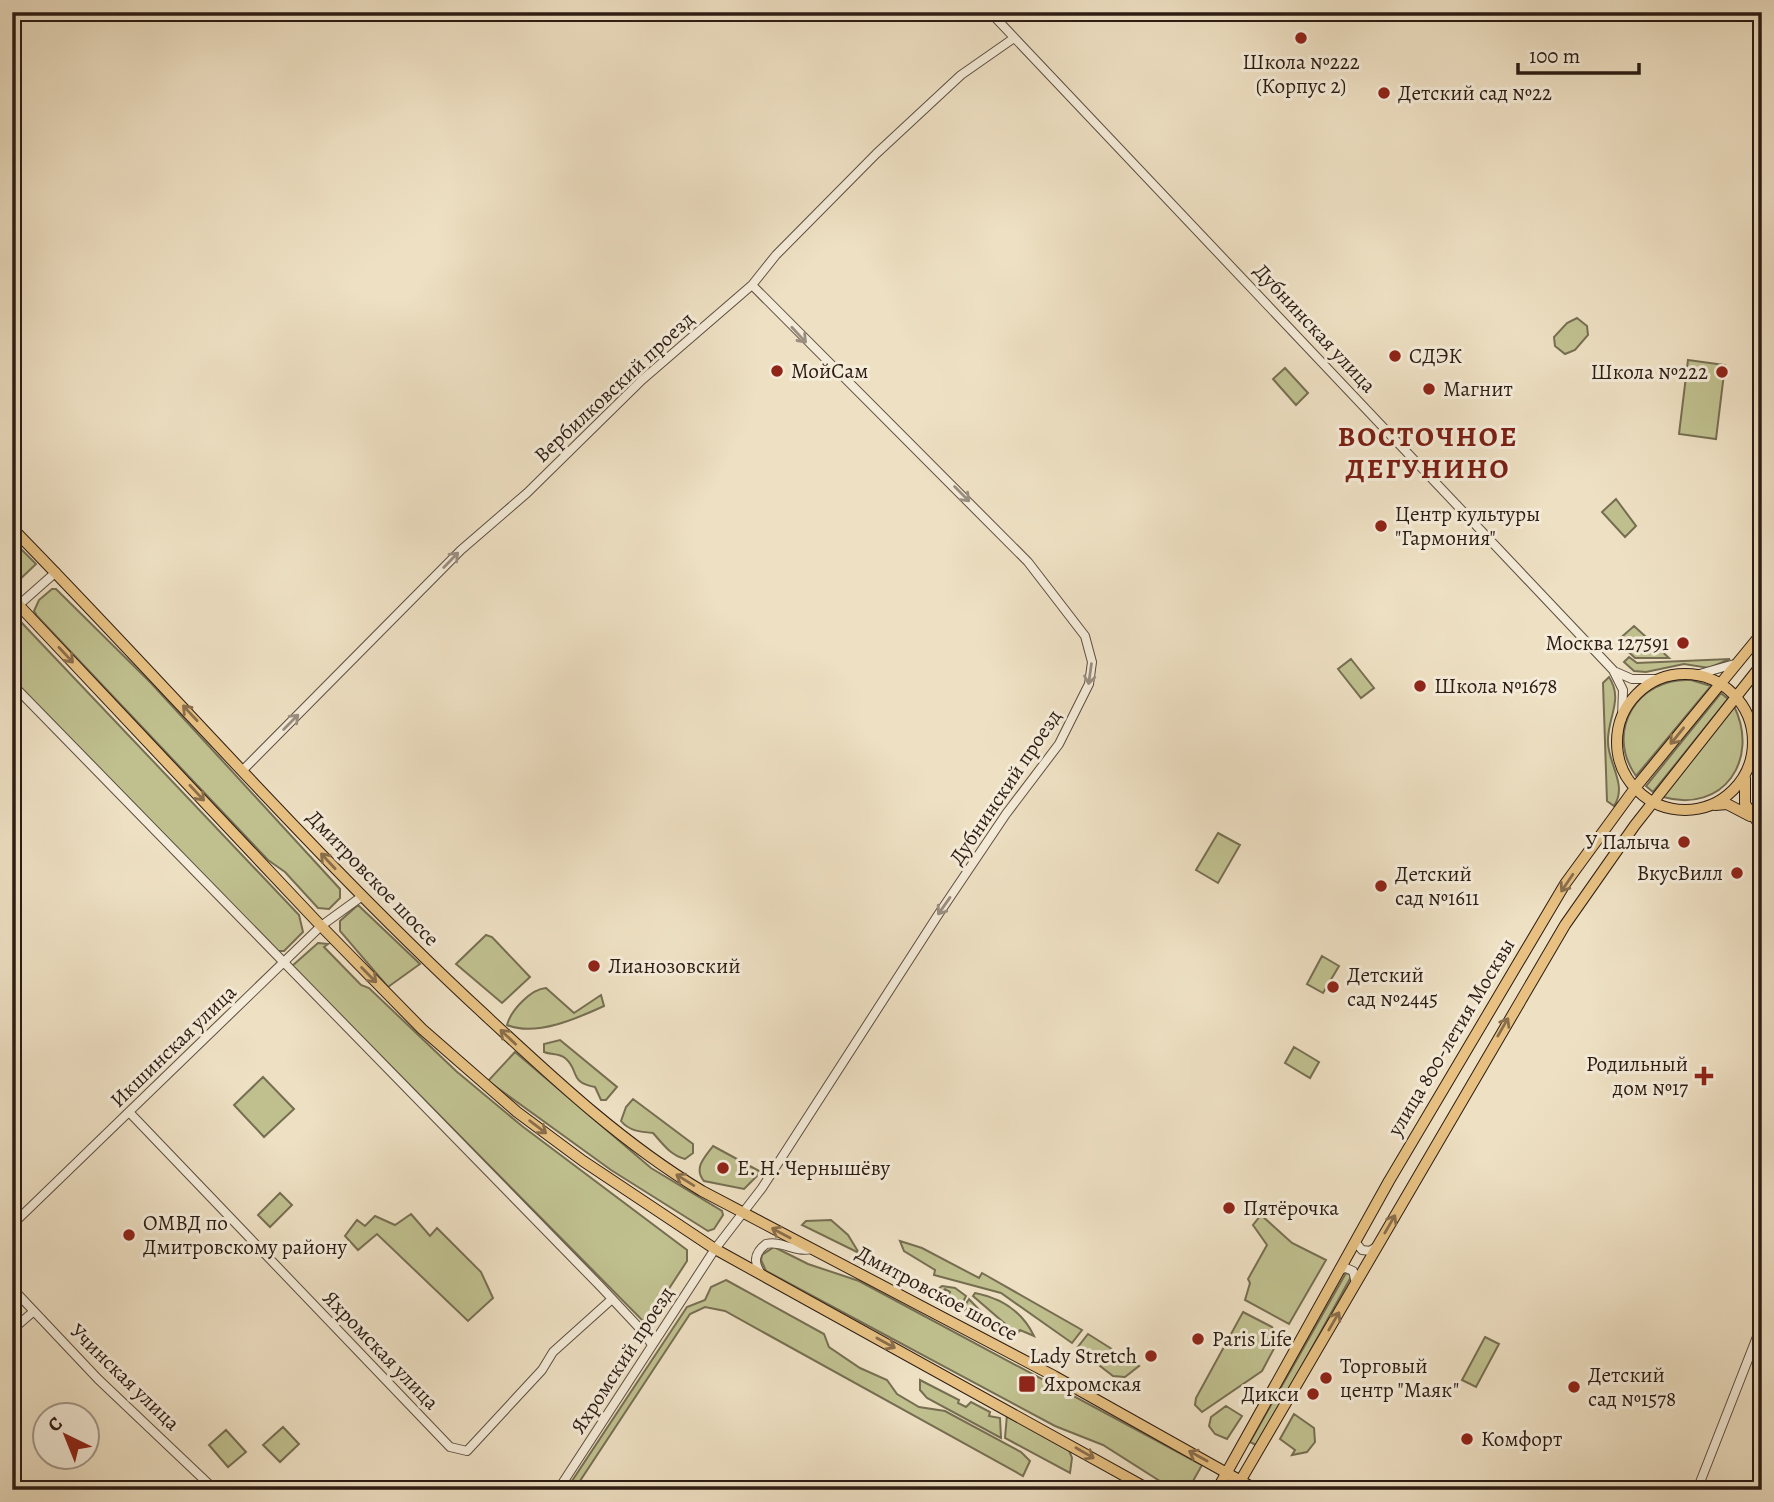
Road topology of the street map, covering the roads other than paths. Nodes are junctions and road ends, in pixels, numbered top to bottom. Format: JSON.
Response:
{"nodes":[{"id":1,"x":990,"y":12,"type":"edge"},
{"id":2,"x":1014,"y":37,"type":"junction"},
{"id":3,"x":752,"y":285,"type":"junction"},
{"id":4,"x":12,"y":528,"type":"edge"},
{"id":5,"x":56,"y":572,"type":"junction"},
{"id":6,"x":14,"y":605,"type":"edge"},
{"id":7,"x":1762,"y":633,"type":"edge"},
{"id":8,"x":1738,"y":663,"type":"junction"},
{"id":9,"x":1762,"y":664,"type":"edge"},
{"id":10,"x":1613,"y":670,"type":"junction"},
{"id":11,"x":1696,"y":675,"type":"junction"},
{"id":12,"x":1659,"y":679,"type":"junction"},
{"id":13,"x":1720,"y":683,"type":"junction"},
{"id":14,"x":12,"y":684,"type":"edge"},
{"id":15,"x":1736,"y":696,"type":"junction"},
{"id":16,"x":1622,"y":718,"type":"junction"},
{"id":17,"x":243,"y":770,"type":"junction"},
{"id":18,"x":1746,"y":771,"type":"junction"},
{"id":19,"x":1635,"y":788,"type":"junction"},
{"id":20,"x":1653,"y":802,"type":"junction"},
{"id":21,"x":1707,"y":806,"type":"junction"},
{"id":22,"x":1753,"y":818,"type":"junction"},
{"id":23,"x":1762,"y":828,"type":"edge"},
{"id":24,"x":362,"y":897,"type":"junction"},
{"id":25,"x":321,"y":926,"type":"junction"},
{"id":26,"x":283,"y":963,"type":"junction"},
{"id":27,"x":129,"y":1112,"type":"junction"},
{"id":28,"x":744,"y":1213,"type":"junction"},
{"id":29,"x":12,"y":1225,"type":"edge"},
{"id":30,"x":1357,"y":1237,"type":"junction"},
{"id":31,"x":1376,"y":1247,"type":"junction"},
{"id":32,"x":715,"y":1249,"type":"junction"},
{"id":33,"x":811,"y":1249,"type":"junction"},
{"id":34,"x":1336,"y":1272,"type":"junction"},
{"id":35,"x":764,"y":1277,"type":"junction"},
{"id":36,"x":1356,"y":1283,"type":"junction"},
{"id":37,"x":12,"y":1288,"type":"edge"},
{"id":38,"x":612,"y":1299,"type":"junction"},
{"id":39,"x":34,"y":1311,"type":"junction"},
{"id":40,"x":1762,"y":1324,"type":"edge"},
{"id":41,"x":12,"y":1330,"type":"edge"},
{"id":42,"x":652,"y":1345,"type":"junction"},
{"id":43,"x":1226,"y":1472,"type":"junction"},
{"id":44,"x":1241,"y":1480,"type":"junction"},
{"id":45,"x":215,"y":1490,"type":"edge"},
{"id":46,"x":558,"y":1490,"type":"edge"},
{"id":47,"x":1150,"y":1490,"type":"edge"},
{"id":48,"x":1217,"y":1490,"type":"edge"},
{"id":49,"x":1235,"y":1490,"type":"edge"},
{"id":50,"x":1257,"y":1490,"type":"edge"},
{"id":51,"x":1697,"y":1490,"type":"edge"}],
"edges":[{"from":1,"to":2,"type":"street","name":"Дубнинская улица"},
{"from":2,"to":3,"type":"street","name":"Вербилковский проезд"},
{"from":2,"to":10,"type":"street","name":"Дубнинская улица"},
{"from":17,"to":3,"type":"street","name":"Вербилковский проезд","one_way":true},
{"from":3,"to":28,"type":"street","name":"Дубнинский проезд","one_way":true},
{"from":4,"to":5,"type":"main road","name":"Дмитровское шоссе"},
{"from":5,"to":6,"type":"street"},
{"from":17,"to":5,"type":"main road","name":"Дмитровское шоссе","one_way":true},
{"from":6,"to":25,"type":"main road","one_way":true},
{"from":7,"to":8,"type":"main road","name":"улица 800-летия Москвы"},
{"from":8,"to":11,"type":"street"},
{"from":8,"to":13,"type":"main road","name":"улица 800-летия Москвы"},
{"from":9,"to":15,"type":"main road","name":"улица 800-летия Москвы"},
{"from":10,"to":12,"type":"street"},
{"from":10,"to":16,"type":"street","name":"Дубнинская улица"},
{"from":11,"to":12,"type":"main road"},
{"from":11,"to":13,"type":"main road"},
{"from":12,"to":16,"type":"main road"},
{"from":13,"to":15,"type":"main road"},
{"from":13,"to":19,"type":"main road","name":"улица 800-летия Москвы","one_way":true},
{"from":14,"to":26,"type":"street"},
{"from":15,"to":18,"type":"main road"},
{"from":15,"to":20,"type":"main road","name":"улица 800-летия Москвы"},
{"from":16,"to":19,"type":"main road"},
{"from":24,"to":17,"type":"main road","name":"Дмитровское шоссе","one_way":true},
{"from":18,"to":21,"type":"main road"},
{"from":18,"to":22,"type":"main road"},
{"from":19,"to":20,"type":"main road"},
{"from":19,"to":30,"type":"main road","name":"улица 800-летия Москвы","one_way":true},
{"from":20,"to":21,"type":"main road"},
{"from":31,"to":20,"type":"main road","name":"улица 800-летия Москвы","one_way":true},
{"from":21,"to":22,"type":"main road"},
{"from":22,"to":23,"type":"main road"},
{"from":24,"to":25,"type":"street","name":"Икшинская улица"},
{"from":28,"to":24,"type":"main road","name":"Дмитровское шоссе","one_way":true},
{"from":25,"to":26,"type":"street","name":"Икшинская улица"},
{"from":25,"to":32,"type":"main road","one_way":true},
{"from":26,"to":27,"type":"street","name":"Икшинская улица"},
{"from":26,"to":38,"type":"street"},
{"from":27,"to":29,"type":"street","name":"Икшинская улица"},
{"from":27,"to":38,"type":"street","name":"Яхромская улица"},
{"from":28,"to":32,"type":"street"},
{"from":33,"to":28,"type":"main road","name":"Дмитровское шоссе","one_way":true},
{"from":30,"to":31,"type":"street"},
{"from":30,"to":34,"type":"main road","name":"улица 800-летия Москвы"},
{"from":31,"to":36,"type":"main road","name":"улица 800-летия Москвы"},
{"from":32,"to":35,"type":"main road"},
{"from":32,"to":42,"type":"street","name":"Яхромский проезд"},
{"from":33,"to":35,"type":"street"},
{"from":43,"to":33,"type":"main road","name":"Дмитровское шоссе","one_way":true},
{"from":34,"to":36,"type":"street"},
{"from":34,"to":43,"type":"main road","name":"улица 800-летия Москвы"},
{"from":35,"to":47,"type":"main road","one_way":true},
{"from":44,"to":36,"type":"main road","name":"улица 800-летия Москвы","one_way":true},
{"from":37,"to":39,"type":"street","name":"Учинская улица"},
{"from":38,"to":42,"type":"street"},
{"from":39,"to":41,"type":"street"},
{"from":39,"to":45,"type":"street","name":"Учинская улица"},
{"from":40,"to":51,"type":"street"},
{"from":42,"to":46,"type":"street","name":"Яхромский проезд"},
{"from":43,"to":44,"type":"main road","name":"Дмитровское шоссе"},
{"from":43,"to":48,"type":"main road","name":"улица 800-летия Москвы"},
{"from":44,"to":49,"type":"main road","name":"улица 800-летия Москвы"},
{"from":44,"to":50,"type":"main road","name":"Дмитровское шоссе"}]}
